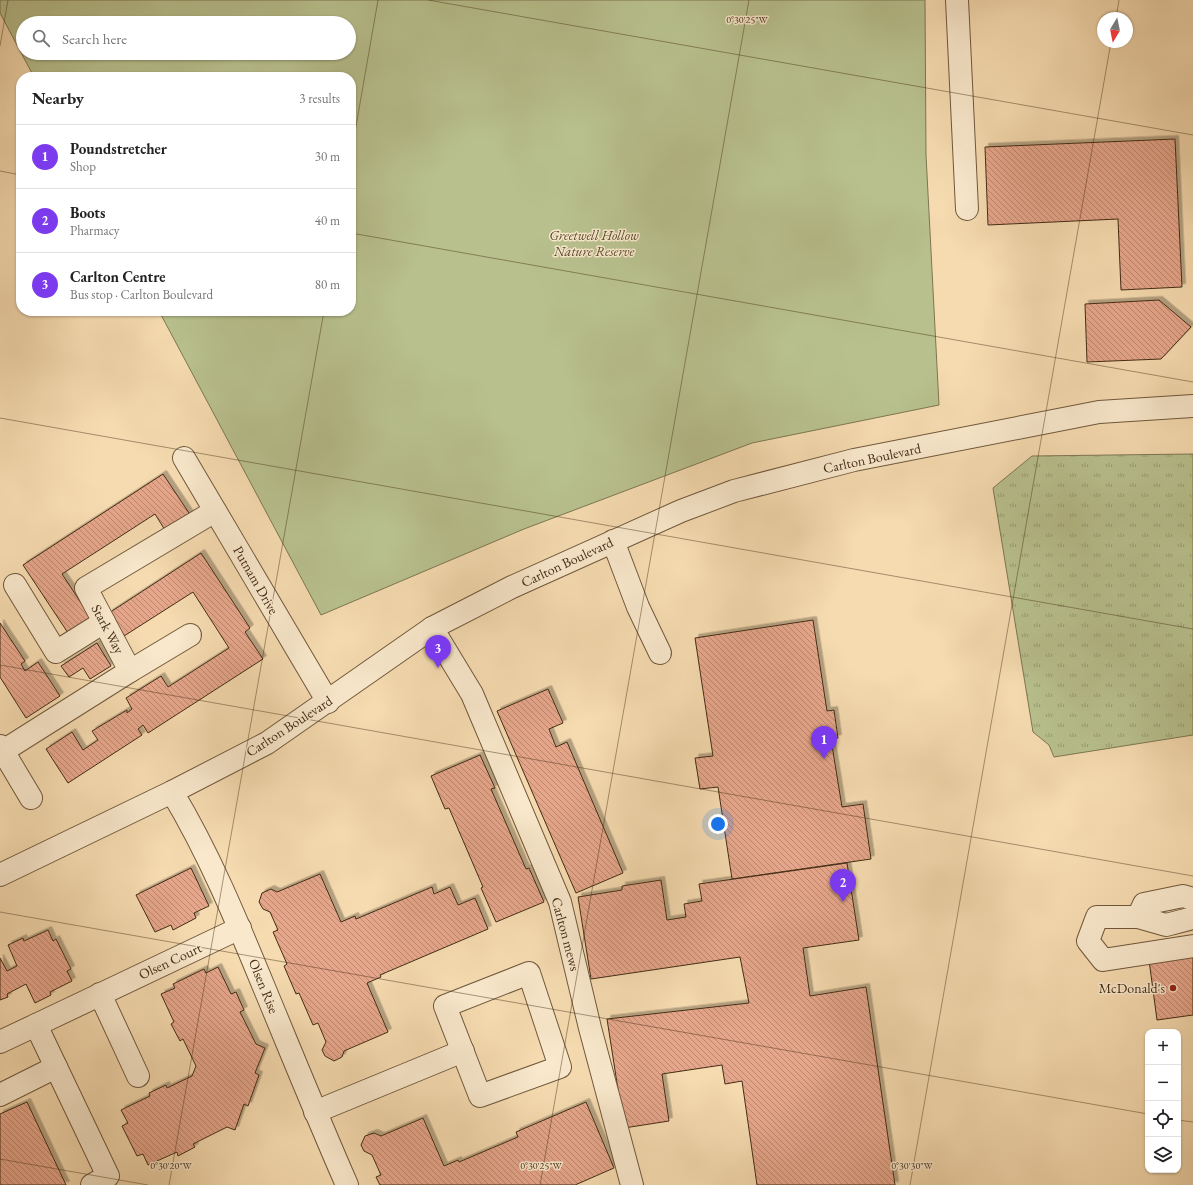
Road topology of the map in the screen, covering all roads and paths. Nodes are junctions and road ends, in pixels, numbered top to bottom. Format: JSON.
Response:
{"nodes":[{"id":1,"x":957,"y":0,"type":"edge"},
{"id":2,"x":967,"y":209,"type":"dead end"},
{"id":3,"x":1193,"y":406,"type":"edge"},
{"id":4,"x":184,"y":458,"type":"dead end"},
{"id":5,"x":215,"y":511,"type":"junction"},
{"id":6,"x":613,"y":541,"type":"junction"},
{"id":7,"x":15,"y":585,"type":"dead end"},
{"id":8,"x":104,"y":622,"type":"junction"},
{"id":9,"x":432,"y":628,"type":"junction"},
{"id":10,"x":190,"y":635,"type":"dead end"},
{"id":11,"x":660,"y":653,"type":"dead end"},
{"id":12,"x":130,"y":671,"type":"junction"},
{"id":13,"x":328,"y":702,"type":"junction"},
{"id":14,"x":1,"y":749,"type":"edge"},
{"id":15,"x":172,"y":792,"type":"junction"},
{"id":16,"x":31,"y":798,"type":"dead end"},
{"id":17,"x":0,"y":875,"type":"edge"},
{"id":18,"x":1193,"y":899,"type":"edge"},
{"id":19,"x":1138,"y":917,"type":"junction"},
{"id":20,"x":1193,"y":918,"type":"edge"},
{"id":21,"x":240,"y":928,"type":"junction"},
{"id":22,"x":1193,"y":946,"type":"edge"},
{"id":23,"x":100,"y":994,"type":"junction"},
{"id":24,"x":36,"y":1025,"type":"junction"},
{"id":25,"x":0,"y":1042,"type":"edge"},
{"id":26,"x":463,"y":1052,"type":"junction"},
{"id":27,"x":56,"y":1067,"type":"junction"},
{"id":28,"x":138,"y":1076,"type":"dead end"},
{"id":29,"x":0,"y":1095,"type":"edge"},
{"id":30,"x":315,"y":1112,"type":"junction"},
{"id":31,"x":92,"y":1185,"type":"edge"},
{"id":32,"x":347,"y":1185,"type":"edge"},
{"id":33,"x":632,"y":1185,"type":"edge"}],
"edges":[{"from":1,"to":2,"type":"street"},
{"from":3,"to":6,"type":"street","name":"Carlton Boulevard"},
{"from":4,"to":5,"type":"street","name":"Putnam Drive"},
{"from":5,"to":8,"type":"street","name":"Stark Way"},
{"from":5,"to":13,"type":"street","name":"Putnam Drive"},
{"from":6,"to":9,"type":"street","name":"Carlton Boulevard"},
{"from":6,"to":11,"type":"street"},
{"from":7,"to":8,"type":"street"},
{"from":8,"to":12,"type":"street","name":"Stark Way"},
{"from":9,"to":13,"type":"street","name":"Carlton Boulevard"},
{"from":9,"to":33,"type":"street","name":"Carlton mews"},
{"from":10,"to":12,"type":"street"},
{"from":12,"to":14,"type":"street","name":"Stark Way"},
{"from":13,"to":15,"type":"street","name":"Carlton Boulevard"},
{"from":14,"to":16,"type":"street"},
{"from":15,"to":17,"type":"street","name":"Carlton Boulevard"},
{"from":15,"to":21,"type":"street","name":"Olsen Rise"},
{"from":18,"to":19,"type":"street"},
{"from":19,"to":20,"type":"street"},
{"from":19,"to":22,"type":"street"},
{"from":21,"to":23,"type":"street","name":"Olsen Court"},
{"from":21,"to":30,"type":"street","name":"Olsen Rise"},
{"from":23,"to":24,"type":"street","name":"Olsen Court"},
{"from":23,"to":28,"type":"street"},
{"from":24,"to":25,"type":"street","name":"Olsen Court"},
{"from":24,"to":27,"type":"street"},
{"from":26,"to":26,"type":"street"},
{"from":26,"to":30,"type":"street"},
{"from":27,"to":29,"type":"street"},
{"from":27,"to":31,"type":"street"},
{"from":30,"to":32,"type":"street","name":"Olsen Rise"}]}
